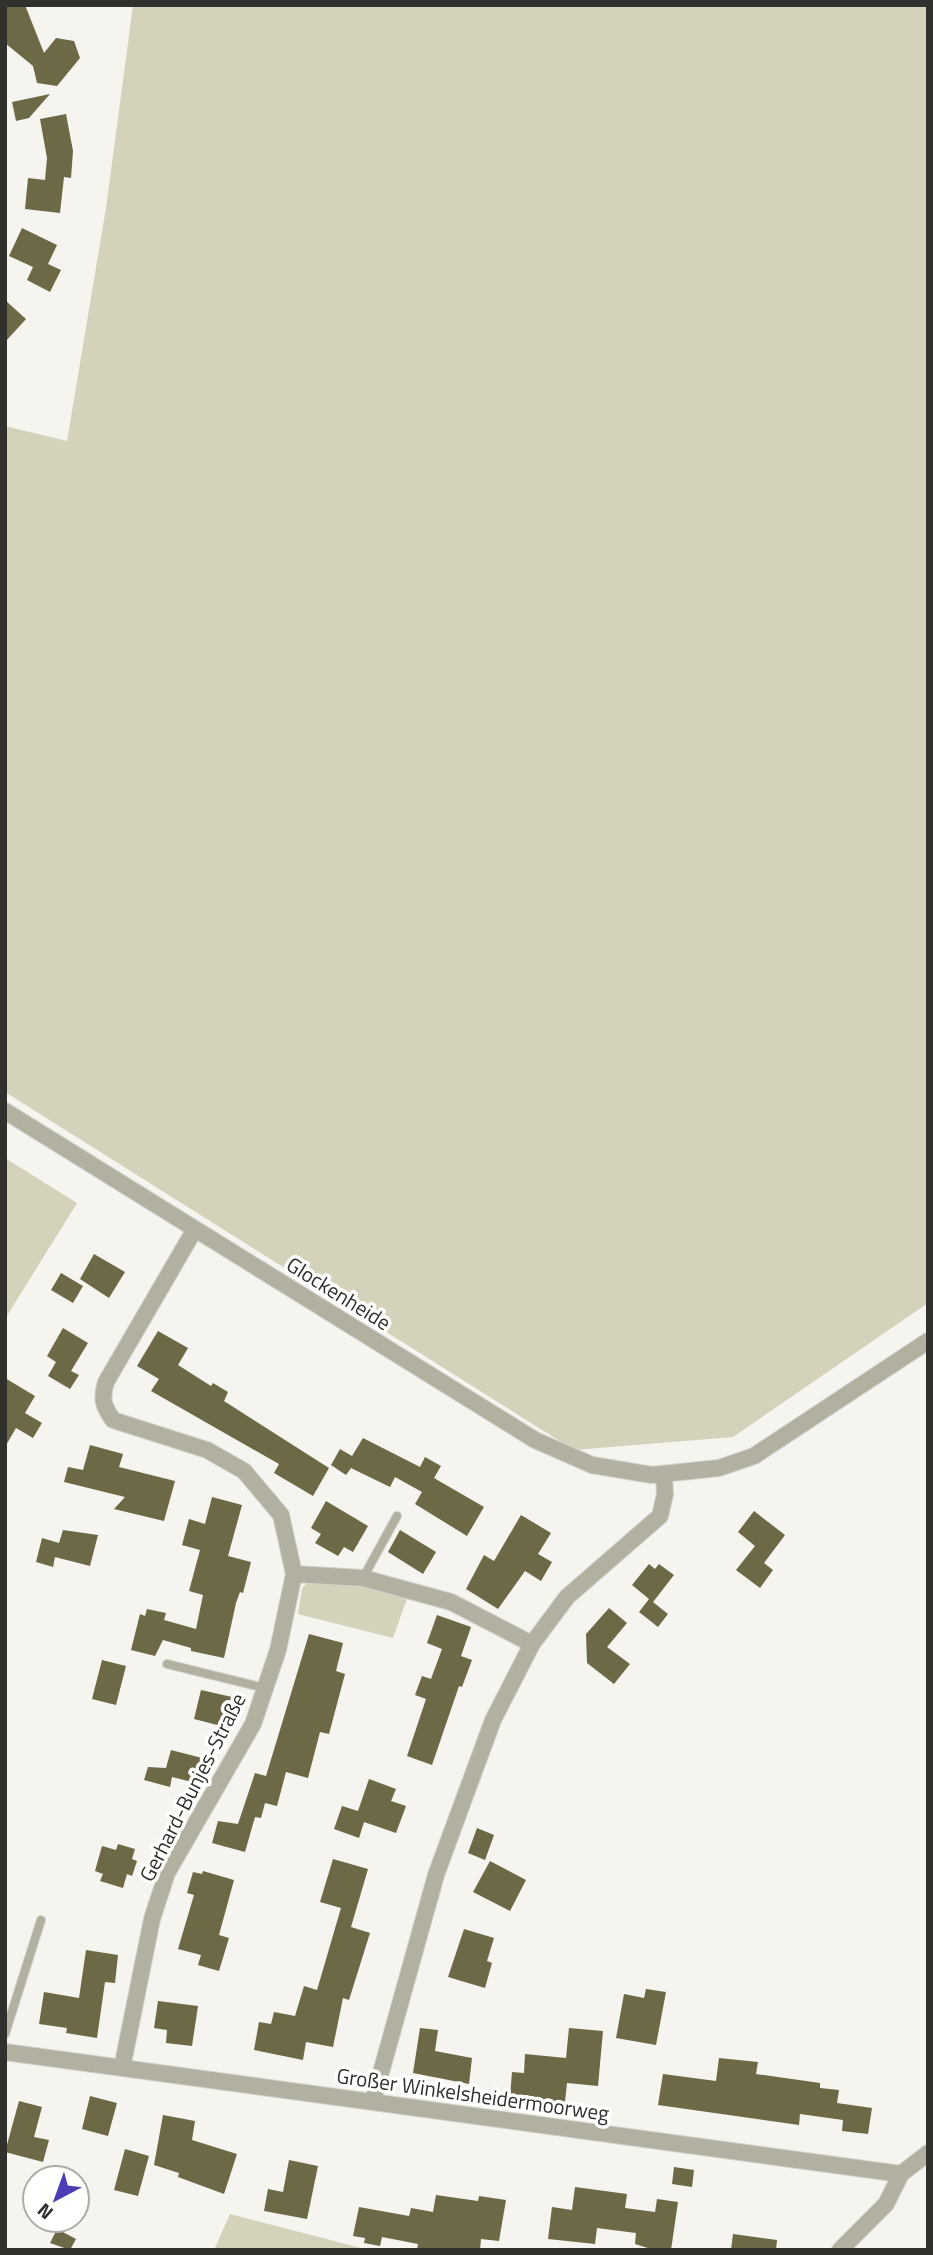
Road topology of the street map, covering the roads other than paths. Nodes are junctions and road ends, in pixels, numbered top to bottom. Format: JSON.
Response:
{"nodes":[{"id":1,"x":5,"y":1111,"type":"edge"},
{"id":2,"x":195,"y":1229,"type":"junction"},
{"id":3,"x":928,"y":1341,"type":"edge"},
{"id":4,"x":664,"y":1475,"type":"junction"},
{"id":5,"x":397,"y":1516,"type":"dead end"},
{"id":6,"x":294,"y":1574,"type":"junction"},
{"id":7,"x":363,"y":1578,"type":"junction"},
{"id":8,"x":532,"y":1644,"type":"junction"},
{"id":9,"x":167,"y":1664,"type":"dead end"},
{"id":10,"x":265,"y":1688,"type":"junction"},
{"id":11,"x":41,"y":1920,"type":"dead end"},
{"id":12,"x":5,"y":2034,"type":"edge"},
{"id":13,"x":5,"y":2052,"type":"edge"},
{"id":14,"x":122,"y":2068,"type":"junction"},
{"id":15,"x":373,"y":2101,"type":"junction"},
{"id":16,"x":928,"y":2153,"type":"edge"},
{"id":17,"x":901,"y":2174,"type":"junction"},
{"id":18,"x":839,"y":2250,"type":"edge"}],
"edges":[{"from":1,"to":2,"type":"street","name":"Glockenheide"},
{"from":2,"to":4,"type":"street","name":"Glockenheide"},
{"from":2,"to":6,"type":"street","name":"Gerhard-Bunjes-Straße"},
{"from":3,"to":4,"type":"street"},
{"from":4,"to":8,"type":"street"},
{"from":5,"to":7,"type":"lane"},
{"from":6,"to":7,"type":"street"},
{"from":6,"to":10,"type":"street","name":"Gerhard-Bunjes-Straße"},
{"from":7,"to":8,"type":"street"},
{"from":8,"to":15,"type":"street"},
{"from":9,"to":10,"type":"lane","name":"Gerhard-Bunjes-Straße"},
{"from":10,"to":14,"type":"street","name":"Gerhard-Bunjes-Straße"},
{"from":11,"to":12,"type":"lane"},
{"from":13,"to":14,"type":"street","name":"Großer Winkelsheidermoorweg"},
{"from":14,"to":15,"type":"street","name":"Großer Winkelsheidermoorweg"},
{"from":15,"to":17,"type":"street","name":"Großer Winkelsheidermoorweg"},
{"from":16,"to":17,"type":"street"},
{"from":17,"to":18,"type":"street"}]}
